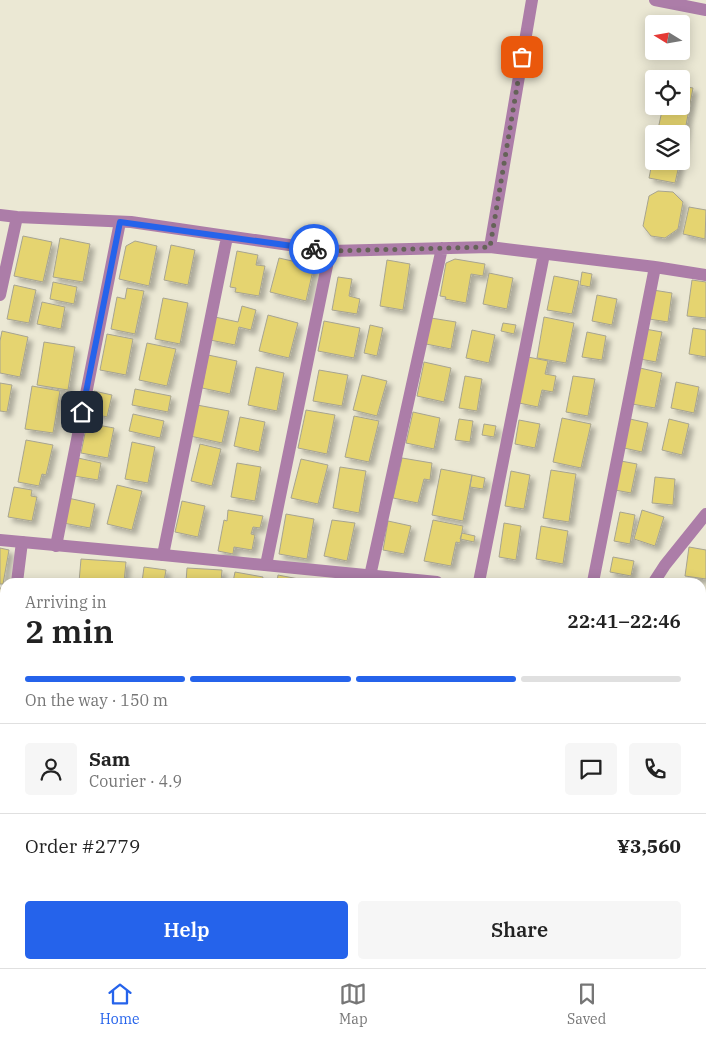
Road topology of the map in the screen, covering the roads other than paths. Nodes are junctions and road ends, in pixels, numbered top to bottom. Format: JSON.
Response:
{"nodes":[{"id":1,"x":532,"y":0,"type":"edge"},
{"id":2,"x":655,"y":0,"type":"edge"},
{"id":3,"x":706,"y":10,"type":"edge"},
{"id":4,"x":0,"y":215,"type":"edge"},
{"id":5,"x":17,"y":218,"type":"junction"},
{"id":6,"x":120,"y":222,"type":"junction"},
{"id":7,"x":227,"y":237,"type":"junction"},
{"id":8,"x":490,"y":247,"type":"junction"},
{"id":9,"x":442,"y":248,"type":"junction"},
{"id":10,"x":330,"y":251,"type":"junction"},
{"id":11,"x":544,"y":254,"type":"junction"},
{"id":12,"x":655,"y":267,"type":"junction"},
{"id":13,"x":706,"y":275,"type":"edge"},
{"id":14,"x":0,"y":295,"type":"edge"},
{"id":15,"x":706,"y":514,"type":"edge"},
{"id":16,"x":0,"y":540,"type":"edge"},
{"id":17,"x":22,"y":542,"type":"junction"},
{"id":18,"x":56,"y":546,"type":"junction"},
{"id":19,"x":163,"y":555,"type":"junction"},
{"id":20,"x":266,"y":565,"type":"junction"},
{"id":21,"x":370,"y":576,"type":"junction"},
{"id":22,"x":332,"y":577,"type":"edge"},
{"id":23,"x":18,"y":578,"type":"edge"},
{"id":24,"x":392,"y":578,"type":"edge"},
{"id":25,"x":481,"y":578,"type":"edge"},
{"id":26,"x":594,"y":578,"type":"edge"},
{"id":27,"x":657,"y":578,"type":"edge"}],
"edges":[{"from":1,"to":8,"type":"street"},
{"from":2,"to":3,"type":"street"},
{"from":4,"to":5,"type":"street"},
{"from":5,"to":6,"type":"street"},
{"from":5,"to":14,"type":"street"},
{"from":6,"to":7,"type":"street"},
{"from":6,"to":18,"type":"street"},
{"from":7,"to":10,"type":"street"},
{"from":7,"to":19,"type":"street"},
{"from":8,"to":9,"type":"street"},
{"from":8,"to":11,"type":"street"},
{"from":9,"to":10,"type":"street"},
{"from":9,"to":21,"type":"street"},
{"from":10,"to":20,"type":"street"},
{"from":11,"to":12,"type":"street"},
{"from":11,"to":25,"type":"street"},
{"from":12,"to":13,"type":"street"},
{"from":12,"to":26,"type":"street"},
{"from":15,"to":27,"type":"street"},
{"from":16,"to":17,"type":"street"},
{"from":17,"to":18,"type":"street"},
{"from":17,"to":23,"type":"street"},
{"from":18,"to":19,"type":"street"},
{"from":19,"to":20,"type":"street"},
{"from":20,"to":22,"type":"street"},
{"from":21,"to":22,"type":"street"},
{"from":21,"to":24,"type":"street"}]}
